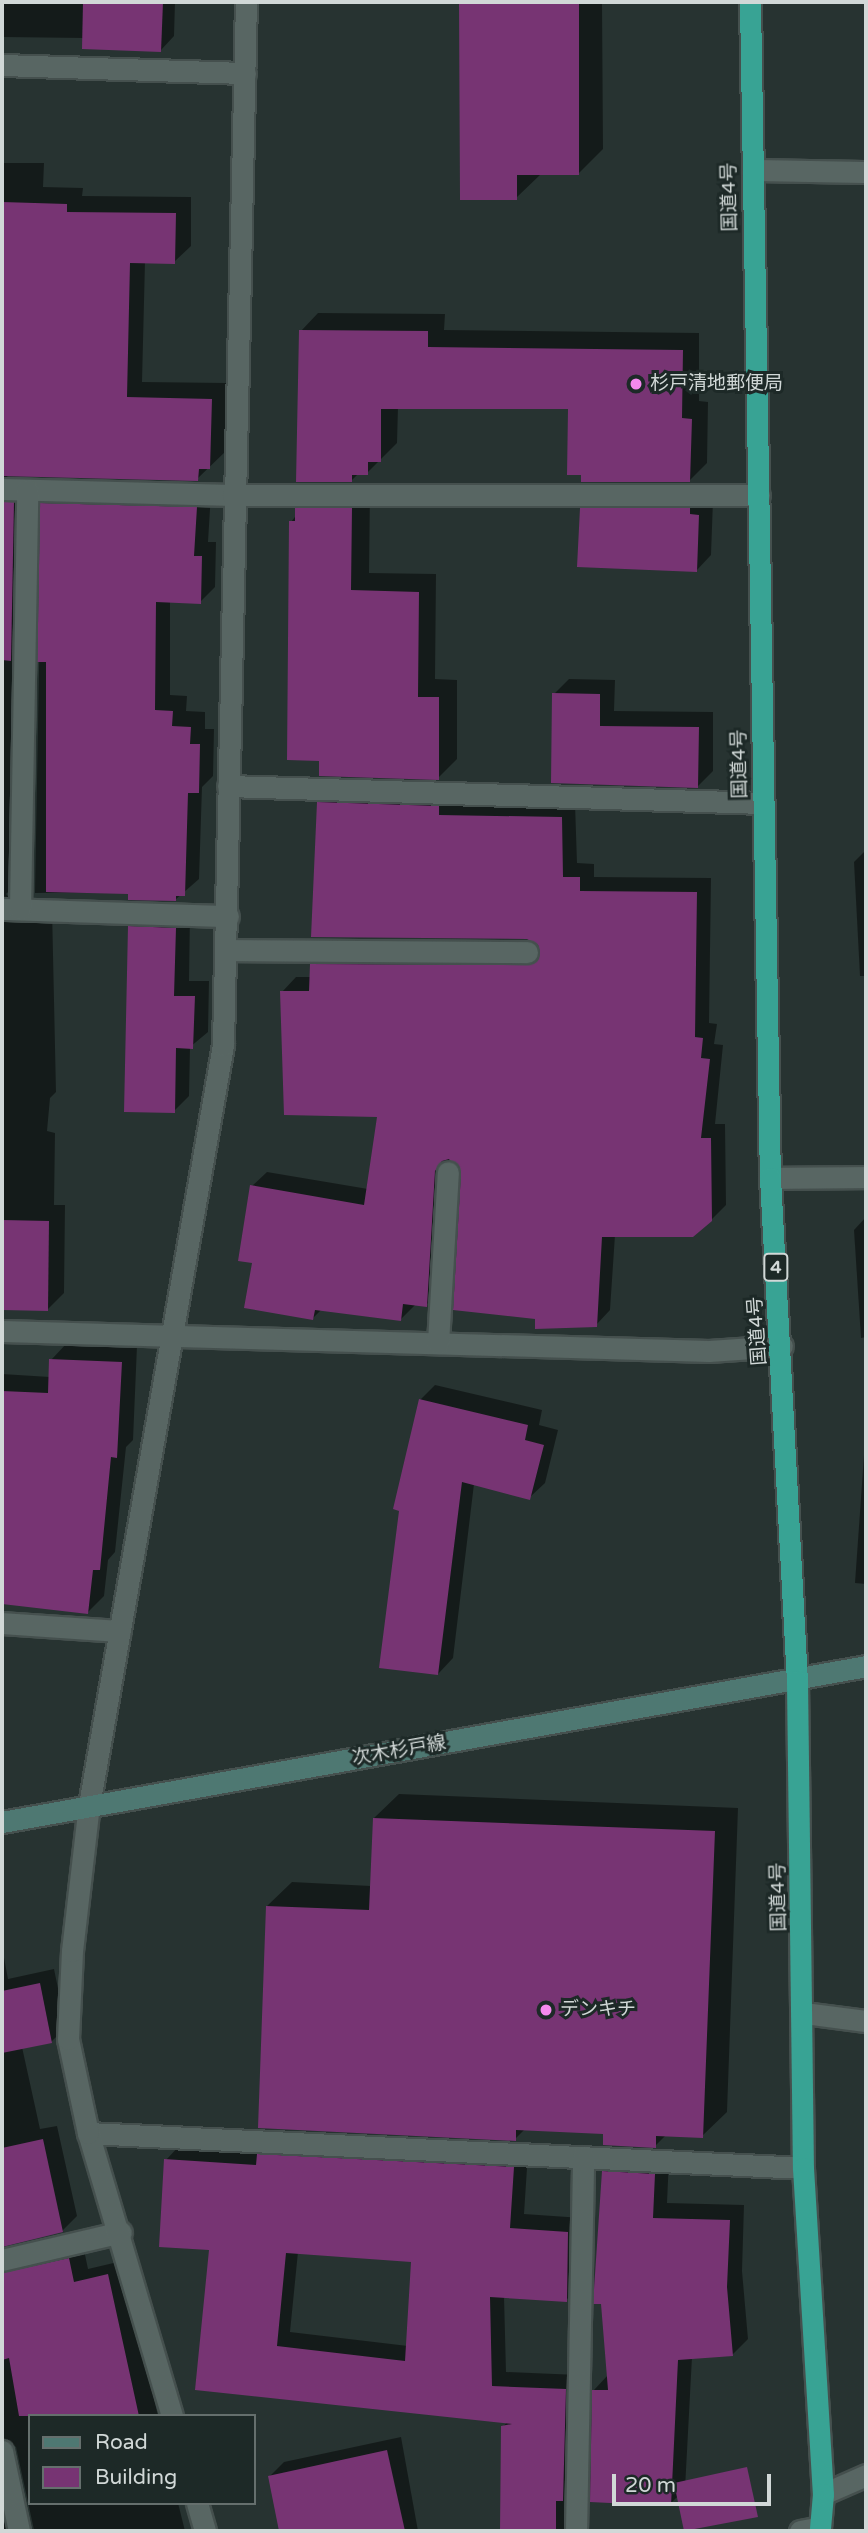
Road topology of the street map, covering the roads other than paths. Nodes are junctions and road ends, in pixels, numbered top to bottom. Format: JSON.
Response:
{"nodes":[{"id":1,"x":247,"y":2,"type":"edge"},
{"id":2,"x":750,"y":2,"type":"edge"},
{"id":3,"x":2,"y":65,"type":"edge"},
{"id":4,"x":245,"y":73,"type":"junction"},
{"id":5,"x":753,"y":170,"type":"junction"},
{"id":6,"x":866,"y":172,"type":"edge"},
{"id":7,"x":2,"y":489,"type":"edge"},
{"id":8,"x":27,"y":490,"type":"junction"},
{"id":9,"x":233,"y":495,"type":"junction"},
{"id":10,"x":759,"y":495,"type":"junction"},
{"id":11,"x":228,"y":786,"type":"junction"},
{"id":12,"x":763,"y":803,"type":"junction"},
{"id":13,"x":11,"y":909,"type":"edge"},
{"id":14,"x":228,"y":916,"type":"junction"},
{"id":15,"x":227,"y":950,"type":"junction"},
{"id":16,"x":527,"y":952,"type":"dead end"},
{"id":17,"x":448,"y":1172,"type":"dead end"},
{"id":18,"x":866,"y":1177,"type":"edge"},
{"id":19,"x":770,"y":1178,"type":"junction"},
{"id":20,"x":2,"y":1331,"type":"edge"},
{"id":21,"x":172,"y":1336,"type":"junction"},
{"id":22,"x":438,"y":1343,"type":"junction"},
{"id":23,"x":782,"y":1346,"type":"junction"},
{"id":24,"x":2,"y":1623,"type":"edge"},
{"id":25,"x":120,"y":1631,"type":"junction"},
{"id":26,"x":866,"y":1666,"type":"edge"},
{"id":27,"x":797,"y":1681,"type":"junction"},
{"id":28,"x":89,"y":1805,"type":"junction"},
{"id":29,"x":2,"y":1822,"type":"edge"},
{"id":30,"x":804,"y":2013,"type":"junction"},
{"id":31,"x":866,"y":2021,"type":"edge"},
{"id":32,"x":88,"y":2133,"type":"junction"},
{"id":33,"x":583,"y":2157,"type":"junction"},
{"id":34,"x":803,"y":2168,"type":"junction"},
{"id":35,"x":121,"y":2232,"type":"junction"},
{"id":36,"x":2,"y":2260,"type":"edge"},
{"id":37,"x":171,"y":2414,"type":"edge"},
{"id":38,"x":2,"y":2451,"type":"edge"},
{"id":39,"x":866,"y":2475,"type":"edge"},
{"id":40,"x":823,"y":2494,"type":"junction"},
{"id":41,"x":198,"y":2505,"type":"edge"},
{"id":42,"x":813,"y":2530,"type":"edge"},
{"id":43,"x":19,"y":2531,"type":"edge"},
{"id":44,"x":205,"y":2531,"type":"edge"},
{"id":45,"x":576,"y":2531,"type":"edge"}],
"edges":[{"from":1,"to":4,"type":"street"},
{"from":2,"to":5,"type":"highway","name":"国道4号","number":"4"},
{"from":3,"to":4,"type":"street"},
{"from":4,"to":9,"type":"street"},
{"from":5,"to":6,"type":"street"},
{"from":5,"to":10,"type":"highway","name":"国道4号","number":"4"},
{"from":7,"to":8,"type":"street"},
{"from":8,"to":9,"type":"street"},
{"from":8,"to":13,"type":"street"},
{"from":9,"to":10,"type":"street"},
{"from":9,"to":11,"type":"street"},
{"from":10,"to":12,"type":"highway","name":"国道4号","number":"4"},
{"from":11,"to":12,"type":"street"},
{"from":11,"to":14,"type":"street"},
{"from":12,"to":19,"type":"highway","name":"国道4号","number":"4"},
{"from":13,"to":14,"type":"street"},
{"from":14,"to":15,"type":"street"},
{"from":15,"to":16,"type":"street"},
{"from":15,"to":21,"type":"street"},
{"from":17,"to":22,"type":"street"},
{"from":18,"to":19,"type":"street"},
{"from":19,"to":23,"type":"highway","name":"国道4号","number":"4"},
{"from":20,"to":21,"type":"street"},
{"from":21,"to":22,"type":"street"},
{"from":21,"to":25,"type":"street"},
{"from":22,"to":23,"type":"street"},
{"from":23,"to":27,"type":"highway","name":"国道4号","number":"4"},
{"from":24,"to":25,"type":"street"},
{"from":25,"to":28,"type":"street"},
{"from":26,"to":27,"type":"main road","name":"次木杉戸線"},
{"from":27,"to":28,"type":"main road","name":"次木杉戸線"},
{"from":27,"to":30,"type":"highway","name":"国道4号","number":"4"},
{"from":28,"to":29,"type":"main road","name":"次木杉戸線"},
{"from":28,"to":32,"type":"street"},
{"from":30,"to":31,"type":"street"},
{"from":30,"to":34,"type":"highway","name":"国道4号","number":"4"},
{"from":32,"to":33,"type":"street"},
{"from":32,"to":35,"type":"street"},
{"from":33,"to":34,"type":"street"},
{"from":33,"to":45,"type":"street"},
{"from":34,"to":40,"type":"highway","name":"国道4号","number":"4"},
{"from":35,"to":36,"type":"street"},
{"from":35,"to":37,"type":"street"},
{"from":38,"to":43,"type":"street"},
{"from":39,"to":40,"type":"street"},
{"from":40,"to":42,"type":"highway","name":"国道4号","number":"4"},
{"from":41,"to":44,"type":"street"}]}
